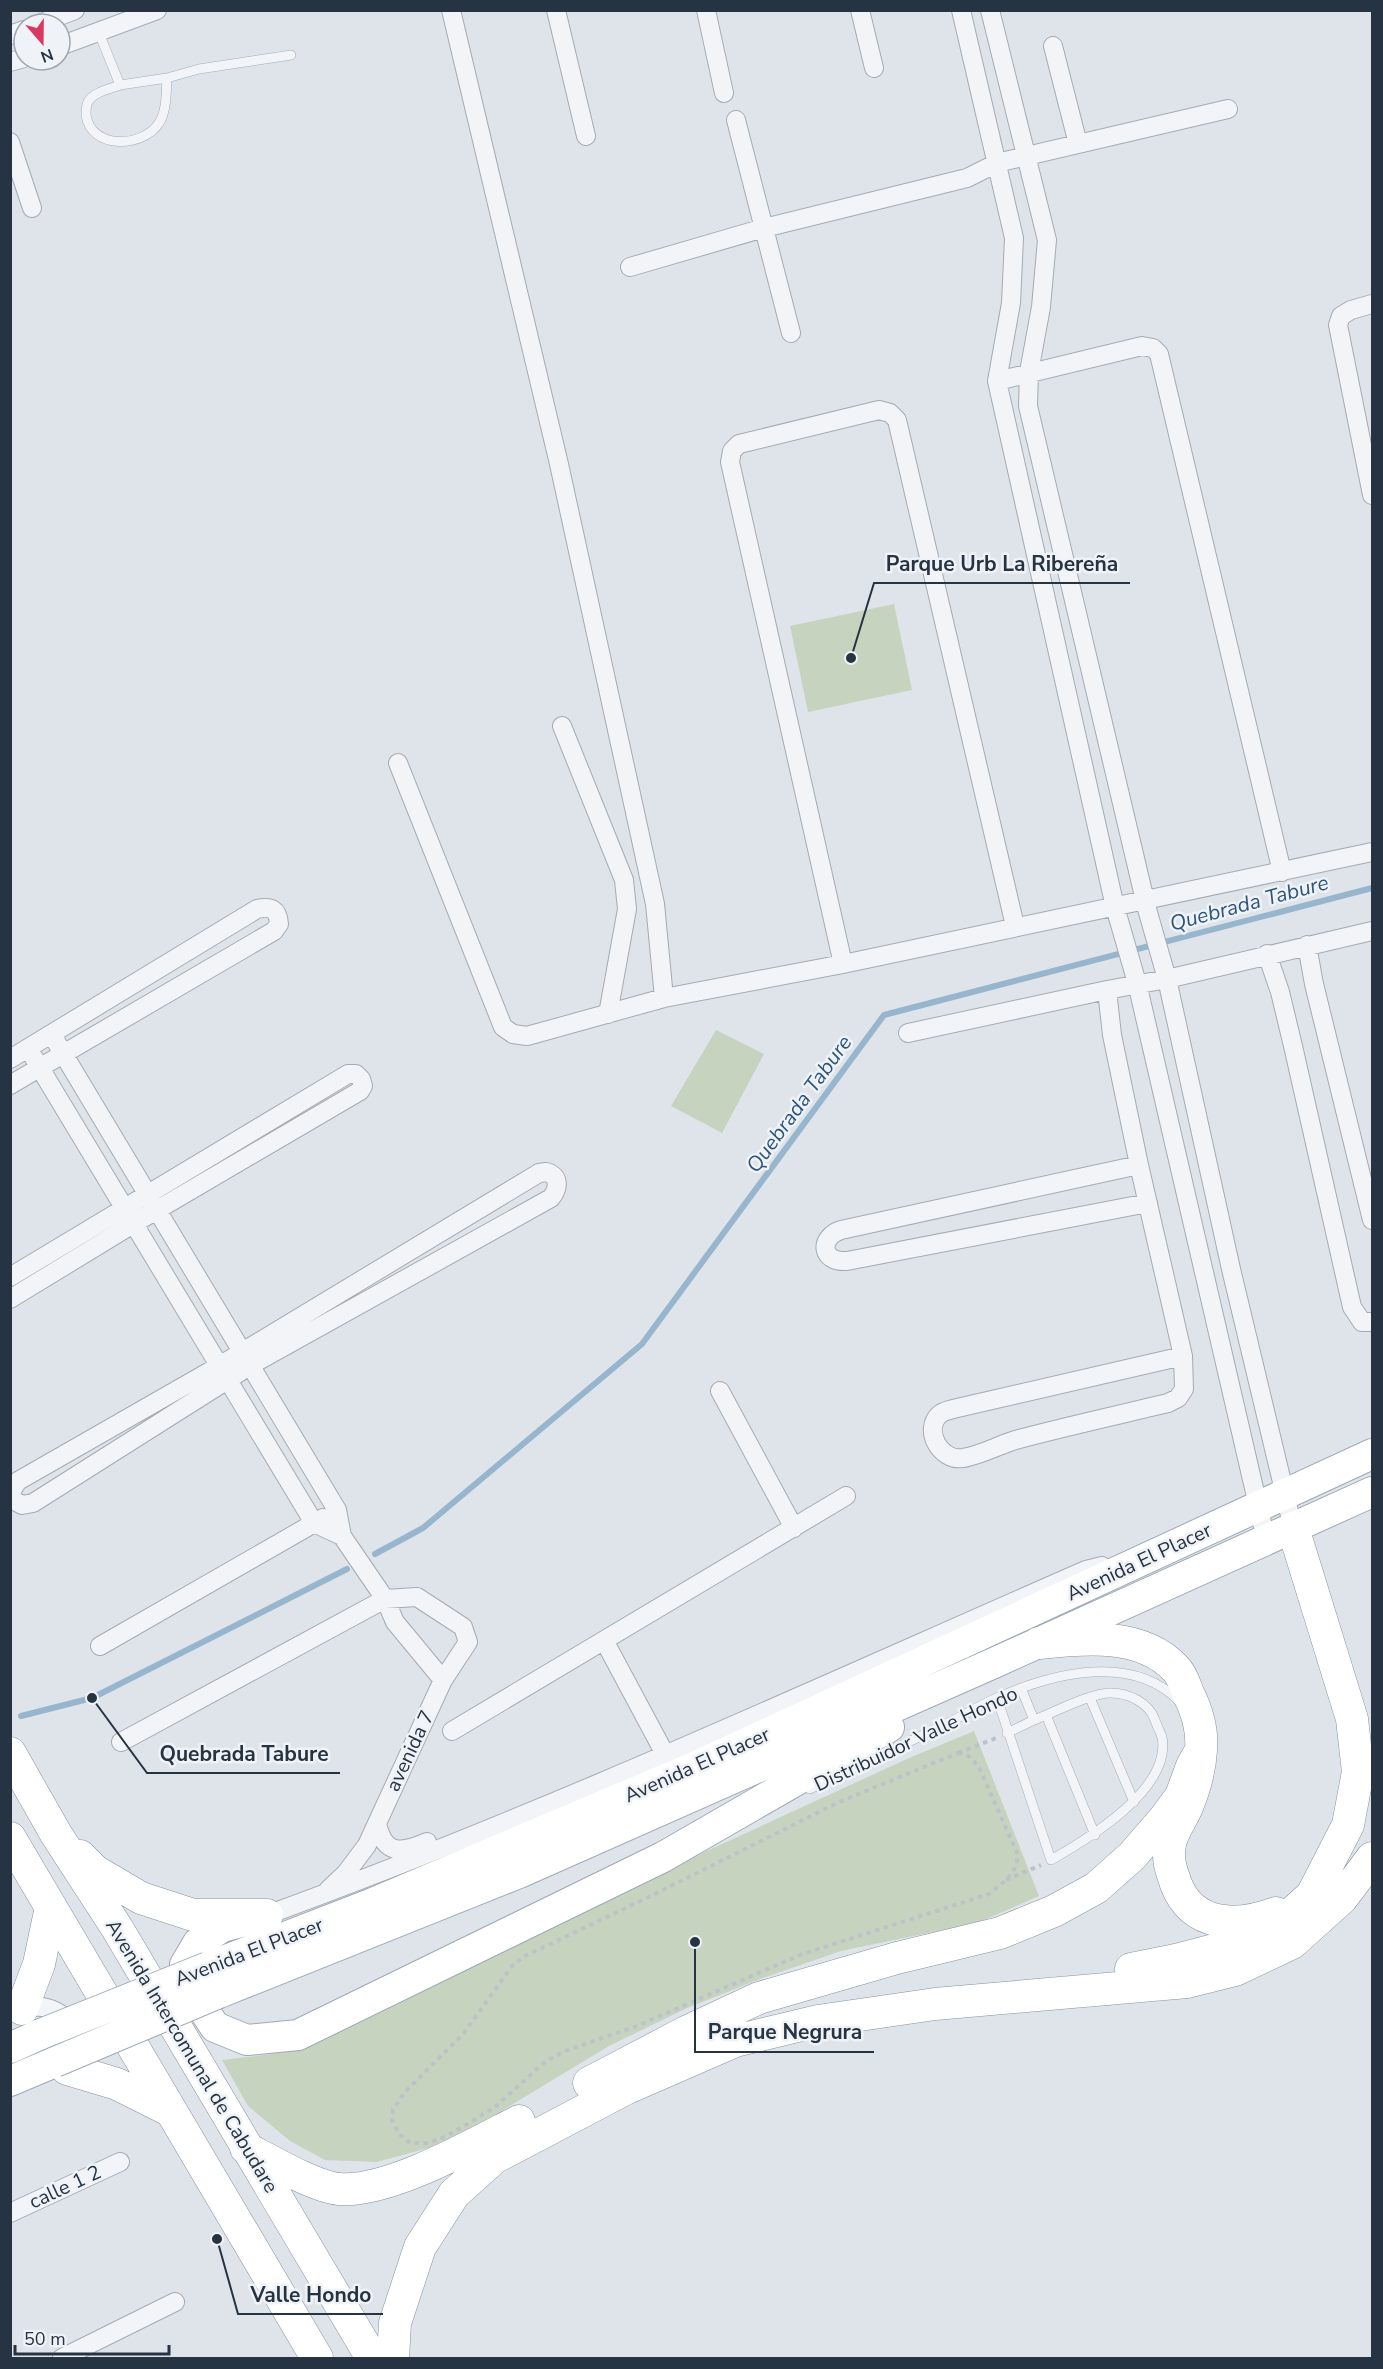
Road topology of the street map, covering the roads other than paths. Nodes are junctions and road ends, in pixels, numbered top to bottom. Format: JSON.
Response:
{"nodes":[{"id":1,"x":158,"y":10,"type":"edge"},
{"id":2,"x":451,"y":10,"type":"edge"},
{"id":3,"x":556,"y":10,"type":"edge"},
{"id":4,"x":706,"y":10,"type":"edge"},
{"id":5,"x":860,"y":10,"type":"edge"},
{"id":6,"x":961,"y":10,"type":"edge"},
{"id":7,"x":990,"y":10,"type":"edge"},
{"id":8,"x":99,"y":33,"type":"junction"},
{"id":9,"x":72,"y":42,"type":"edge"},
{"id":10,"x":1053,"y":46,"type":"dead end"},
{"id":11,"x":291,"y":55,"type":"dead end"},
{"id":12,"x":874,"y":68,"type":"dead end"},
{"id":13,"x":167,"y":78,"type":"junction"},
{"id":14,"x":120,"y":85,"type":"junction"},
{"id":15,"x":724,"y":93,"type":"dead end"},
{"id":16,"x":1228,"y":109,"type":"dead end"},
{"id":17,"x":736,"y":120,"type":"dead end"},
{"id":18,"x":586,"y":136,"type":"dead end"},
{"id":19,"x":10,"y":142,"type":"edge"},
{"id":20,"x":1078,"y":144,"type":"junction"},
{"id":21,"x":1025,"y":156,"type":"junction"},
{"id":22,"x":997,"y":163,"type":"junction"},
{"id":23,"x":32,"y":208,"type":"dead end"},
{"id":24,"x":764,"y":228,"type":"junction"},
{"id":25,"x":630,"y":267,"type":"dead end"},
{"id":26,"x":1011,"y":303,"type":"junction"},
{"id":27,"x":1372,"y":304,"type":"edge"},
{"id":28,"x":1041,"y":307,"type":"junction"},
{"id":29,"x":791,"y":333,"type":"dead end"},
{"id":30,"x":1029,"y":372,"type":"junction"},
{"id":31,"x":998,"y":381,"type":"junction"},
{"id":32,"x":1372,"y":495,"type":"edge"},
{"id":33,"x":562,"y":726,"type":"dead end"},
{"id":34,"x":398,"y":763,"type":"dead end"},
{"id":35,"x":1372,"y":852,"type":"edge"},
{"id":36,"x":1282,"y":872,"type":"junction"},
{"id":37,"x":1146,"y":905,"type":"junction"},
{"id":38,"x":1116,"y":911,"type":"junction"},
{"id":39,"x":1016,"y":926,"type":"junction"},
{"id":40,"x":1372,"y":931,"type":"edge"},
{"id":41,"x":1307,"y":945,"type":"junction"},
{"id":42,"x":1267,"y":954,"type":"junction"},
{"id":43,"x":843,"y":964,"type":"junction"},
{"id":44,"x":1167,"y":979,"type":"junction"},
{"id":45,"x":1137,"y":983,"type":"junction"},
{"id":46,"x":1107,"y":990,"type":"junction"},
{"id":47,"x":664,"y":998,"type":"junction"},
{"id":48,"x":609,"y":1014,"type":"junction"},
{"id":49,"x":908,"y":1033,"type":"dead end"},
{"id":50,"x":52,"y":1035,"type":"junction"},
{"id":51,"x":28,"y":1049,"type":"junction"},
{"id":52,"x":63,"y":1053,"type":"junction"},
{"id":53,"x":10,"y":1059,"type":"edge"},
{"id":54,"x":39,"y":1068,"type":"junction"},
{"id":55,"x":10,"y":1085,"type":"edge"},
{"id":56,"x":1139,"y":1166,"type":"junction"},
{"id":57,"x":154,"y":1202,"type":"junction"},
{"id":58,"x":1148,"y":1203,"type":"junction"},
{"id":59,"x":128,"y":1217,"type":"junction"},
{"id":60,"x":1372,"y":1220,"type":"edge"},
{"id":61,"x":10,"y":1277,"type":"edge"},
{"id":62,"x":10,"y":1299,"type":"edge"},
{"id":63,"x":1372,"y":1322,"type":"edge"},
{"id":64,"x":1183,"y":1356,"type":"junction"},
{"id":65,"x":247,"y":1359,"type":"junction"},
{"id":66,"x":223,"y":1373,"type":"junction"},
{"id":67,"x":720,"y":1391,"type":"dead end"},
{"id":68,"x":1372,"y":1454,"type":"edge"},
{"id":69,"x":1372,"y":1492,"type":"edge"},
{"id":70,"x":1286,"y":1494,"type":"junction"},
{"id":71,"x":846,"y":1496,"type":"dead end"},
{"id":72,"x":1257,"y":1508,"type":"junction"},
{"id":73,"x":337,"y":1510,"type":"junction"},
{"id":74,"x":314,"y":1523,"type":"junction"},
{"id":75,"x":794,"y":1528,"type":"junction"},
{"id":76,"x":1280,"y":1534,"type":"junction"},
{"id":77,"x":342,"y":1536,"type":"junction"},
{"id":78,"x":1162,"y":1552,"type":"junction"},
{"id":79,"x":385,"y":1599,"type":"junction"},
{"id":80,"x":605,"y":1642,"type":"junction"},
{"id":81,"x":1039,"y":1643,"type":"junction"},
{"id":82,"x":100,"y":1646,"type":"dead end"},
{"id":83,"x":996,"y":1662,"type":"junction"},
{"id":84,"x":443,"y":1680,"type":"junction"},
{"id":85,"x":1021,"y":1688,"type":"junction"},
{"id":86,"x":997,"y":1698,"type":"junction"},
{"id":87,"x":1090,"y":1698,"type":"junction"},
{"id":88,"x":1046,"y":1715,"type":"junction"},
{"id":89,"x":1034,"y":1720,"type":"junction"},
{"id":90,"x":452,"y":1731,"type":"dead end"},
{"id":91,"x":1007,"y":1733,"type":"junction"},
{"id":92,"x":1201,"y":1736,"type":"junction"},
{"id":93,"x":120,"y":1742,"type":"dead end"},
{"id":94,"x":10,"y":1753,"type":"edge"},
{"id":95,"x":666,"y":1755,"type":"junction"},
{"id":96,"x":797,"y":1795,"type":"dead end"},
{"id":97,"x":1134,"y":1802,"type":"junction"},
{"id":98,"x":766,"y":1809,"type":"dead end"},
{"id":99,"x":377,"y":1823,"type":"junction"},
{"id":100,"x":484,"y":1831,"type":"junction"},
{"id":101,"x":56,"y":1833,"type":"junction"},
{"id":102,"x":1095,"y":1835,"type":"junction"},
{"id":103,"x":10,"y":1838,"type":"edge"},
{"id":104,"x":663,"y":1857,"type":"junction"},
{"id":105,"x":1372,"y":1858,"type":"edge"},
{"id":106,"x":325,"y":1894,"type":"junction"},
{"id":107,"x":1312,"y":1895,"type":"junction"},
{"id":108,"x":51,"y":1907,"type":"junction"},
{"id":109,"x":267,"y":1915,"type":"junction"},
{"id":110,"x":214,"y":1980,"type":"junction"},
{"id":111,"x":22,"y":1999,"type":"edge"},
{"id":112,"x":935,"y":2004,"type":"junction"},
{"id":113,"x":10,"y":2048,"type":"edge"},
{"id":114,"x":61,"y":2065,"type":"junction"},
{"id":115,"x":10,"y":2081,"type":"edge"},
{"id":116,"x":10,"y":2094,"type":"edge"},
{"id":117,"x":169,"y":2110,"type":"junction"},
{"id":118,"x":246,"y":2148,"type":"junction"},
{"id":119,"x":120,"y":2162,"type":"dead end"},
{"id":120,"x":10,"y":2213,"type":"edge"},
{"id":121,"x":175,"y":2302,"type":"dead end"},
{"id":122,"x":62,"y":2358,"type":"edge"},
{"id":123,"x":317,"y":2358,"type":"edge"},
{"id":124,"x":372,"y":2358,"type":"edge"},
{"id":125,"x":393,"y":2358,"type":"edge"}],
"edges":[{"from":1,"to":8,"type":"street"},
{"from":2,"to":47,"type":"street"},
{"from":3,"to":18,"type":"street"},
{"from":4,"to":15,"type":"street"},
{"from":5,"to":12,"type":"street"},
{"from":6,"to":22,"type":"street"},
{"from":7,"to":21,"type":"street"},
{"from":8,"to":9,"type":"street"},
{"from":8,"to":14,"type":"lane"},
{"from":10,"to":20,"type":"street"},
{"from":11,"to":13,"type":"lane"},
{"from":13,"to":14,"type":"lane"},
{"from":13,"to":14,"type":"lane"},
{"from":16,"to":20,"type":"street"},
{"from":17,"to":24,"type":"street"},
{"from":19,"to":23,"type":"street"},
{"from":20,"to":21,"type":"street"},
{"from":21,"to":22,"type":"street"},
{"from":21,"to":28,"type":"street"},
{"from":22,"to":24,"type":"street"},
{"from":22,"to":26,"type":"street"},
{"from":24,"to":25,"type":"street"},
{"from":24,"to":29,"type":"street"},
{"from":26,"to":28,"type":"street"},
{"from":26,"to":31,"type":"street"},
{"from":27,"to":32,"type":"street"},
{"from":28,"to":30,"type":"street"},
{"from":30,"to":31,"type":"street"},
{"from":30,"to":36,"type":"street"},
{"from":30,"to":37,"type":"street"},
{"from":31,"to":38,"type":"street"},
{"from":33,"to":48,"type":"street"},
{"from":34,"to":48,"type":"street"},
{"from":35,"to":36,"type":"street"},
{"from":36,"to":37,"type":"street"},
{"from":37,"to":38,"type":"street"},
{"from":37,"to":44,"type":"street"},
{"from":38,"to":39,"type":"street"},
{"from":38,"to":45,"type":"street"},
{"from":39,"to":43,"type":"street"},
{"from":39,"to":43,"type":"street"},
{"from":40,"to":41,"type":"street"},
{"from":41,"to":42,"type":"street"},
{"from":41,"to":60,"type":"street"},
{"from":42,"to":44,"type":"street"},
{"from":42,"to":63,"type":"street"},
{"from":43,"to":47,"type":"street"},
{"from":44,"to":45,"type":"street"},
{"from":44,"to":70,"type":"street"},
{"from":45,"to":46,"type":"street"},
{"from":45,"to":72,"type":"street"},
{"from":46,"to":49,"type":"street"},
{"from":46,"to":56,"type":"street"},
{"from":47,"to":48,"type":"street"},
{"from":50,"to":51,"type":"street"},
{"from":50,"to":52,"type":"street"},
{"from":50,"to":52,"type":"street"},
{"from":51,"to":53,"type":"street"},
{"from":51,"to":54,"type":"street"},
{"from":52,"to":54,"type":"street"},
{"from":52,"to":57,"type":"street"},
{"from":54,"to":55,"type":"street"},
{"from":54,"to":59,"type":"street"},
{"from":56,"to":58,"type":"street"},
{"from":56,"to":58,"type":"street"},
{"from":57,"to":57,"type":"street"},
{"from":57,"to":59,"type":"street"},
{"from":57,"to":65,"type":"street"},
{"from":58,"to":64,"type":"street"},
{"from":59,"to":61,"type":"street"},
{"from":59,"to":62,"type":"street"},
{"from":59,"to":66,"type":"street"},
{"from":64,"to":64,"type":"street"},
{"from":65,"to":65,"type":"street"},
{"from":65,"to":66,"type":"street"},
{"from":65,"to":73,"type":"street"},
{"from":66,"to":66,"type":"street"},
{"from":66,"to":74,"type":"street"},
{"from":67,"to":75,"type":"street"},
{"from":68,"to":70,"type":"main road","name":"Avenida El Placer"},
{"from":69,"to":76,"type":"main road","name":"Avenida El Placer"},
{"from":70,"to":72,"type":"main road","name":"Avenida El Placer"},
{"from":70,"to":76,"type":"street"},
{"from":71,"to":75,"type":"street"},
{"from":72,"to":76,"type":"street"},
{"from":72,"to":78,"type":"main road","name":"Avenida El Placer"},
{"from":73,"to":74,"type":"street"},
{"from":73,"to":77,"type":"street"},
{"from":74,"to":77,"type":"street"},
{"from":74,"to":82,"type":"street"},
{"from":75,"to":80,"type":"street"},
{"from":76,"to":81,"type":"main road","name":"Avenida El Placer"},
{"from":76,"to":107,"type":"highway"},
{"from":77,"to":79,"type":"street"},
{"from":78,"to":95,"type":"street"},
{"from":78,"to":110,"type":"main road","name":"Avenida El Placer"},
{"from":79,"to":84,"type":"street"},
{"from":79,"to":84,"type":"street","name":"avenida 7"},
{"from":79,"to":93,"type":"street"},
{"from":80,"to":90,"type":"street"},
{"from":80,"to":95,"type":"street"},
{"from":81,"to":83,"type":"main road","name":"Avenida El Placer"},
{"from":81,"to":92,"type":"highway"},
{"from":83,"to":104,"type":"main road"},
{"from":83,"to":110,"type":"main road","name":"Avenida El Placer"},
{"from":84,"to":99,"type":"street","name":"avenida 7"},
{"from":85,"to":86,"type":"lane","name":"Distribuidor Valle Hondo"},
{"from":85,"to":89,"type":"lane"},
{"from":85,"to":92,"type":"lane","name":"Distribuidor Valle Hondo"},
{"from":86,"to":91,"type":"lane"},
{"from":86,"to":96,"type":"lane","name":"Distribuidor Valle Hondo"},
{"from":87,"to":88,"type":"lane"},
{"from":87,"to":97,"type":"lane"},
{"from":87,"to":97,"type":"lane"},
{"from":88,"to":89,"type":"lane"},
{"from":88,"to":102,"type":"lane"},
{"from":89,"to":91,"type":"lane"},
{"from":91,"to":102,"type":"lane"},
{"from":92,"to":107,"type":"highway"},
{"from":92,"to":118,"type":"highway"},
{"from":94,"to":101,"type":"highway","name":"Avenida Intercomunal de Cabudare"},
{"from":95,"to":100,"type":"street"},
{"from":97,"to":102,"type":"lane"},
{"from":98,"to":104,"type":"lane"},
{"from":99,"to":100,"type":"street"},
{"from":99,"to":106,"type":"street","name":"avenida 7"},
{"from":100,"to":106,"type":"street"},
{"from":101,"to":109,"type":"highway"},
{"from":101,"to":118,"type":"highway","name":"Avenida Intercomunal de Cabudare"},
{"from":103,"to":108,"type":"highway"},
{"from":104,"to":109,"type":"main road"},
{"from":105,"to":112,"type":"highway"},
{"from":106,"to":109,"type":"street"},
{"from":107,"to":112,"type":"highway"},
{"from":108,"to":111,"type":"highway"},
{"from":108,"to":117,"type":"highway"},
{"from":110,"to":113,"type":"main road","name":"Avenida El Placer","bridge":true},
{"from":110,"to":114,"type":"main road","name":"Avenida El Placer","bridge":true},
{"from":111,"to":114,"type":"street"},
{"from":112,"to":125,"type":"highway"},
{"from":114,"to":115,"type":"main road","name":"Avenida El Placer"},
{"from":114,"to":116,"type":"street"},
{"from":114,"to":117,"type":"highway"},
{"from":117,"to":123,"type":"highway"},
{"from":118,"to":124,"type":"highway","name":"Avenida Intercomunal de Cabudare"},
{"from":119,"to":120,"type":"street","name":"calle 1 2"},
{"from":121,"to":122,"type":"street"}]}
